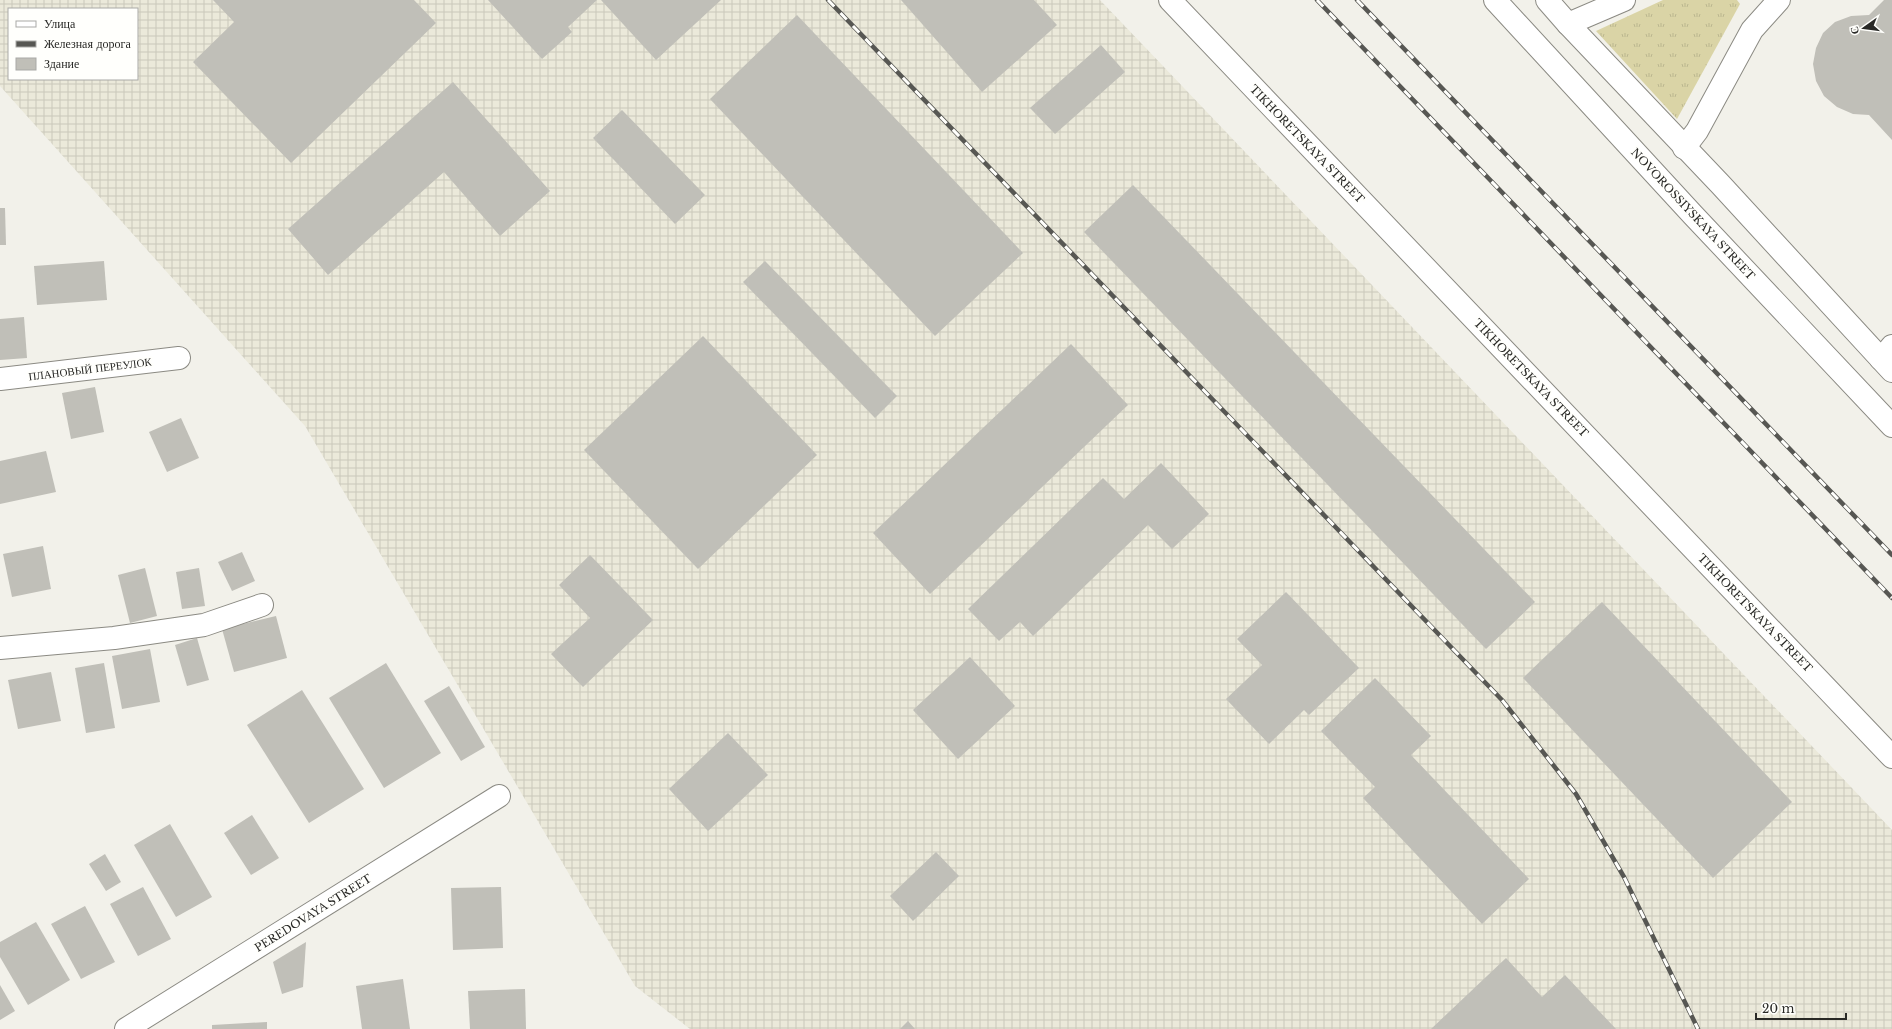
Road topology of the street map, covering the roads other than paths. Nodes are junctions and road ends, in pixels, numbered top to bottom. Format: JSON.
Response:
{"nodes":[{"id":1,"x":1170,"y":0,"type":"edge"},
{"id":2,"x":1496,"y":0,"type":"edge"},
{"id":3,"x":1547,"y":0,"type":"edge"},
{"id":4,"x":1624,"y":0,"type":"edge"},
{"id":5,"x":1779,"y":0,"type":"edge"},
{"id":6,"x":1568,"y":24,"type":"junction"},
{"id":7,"x":1684,"y":148,"type":"junction"},
{"id":8,"x":179,"y":358,"type":"dead end"},
{"id":9,"x":1888,"y":359,"type":"edge"},
{"id":10,"x":0,"y":379,"type":"edge"},
{"id":11,"x":1892,"y":426,"type":"edge"},
{"id":12,"x":262,"y":605,"type":"dead end"},
{"id":13,"x":0,"y":647,"type":"edge"},
{"id":14,"x":1892,"y":757,"type":"edge"},
{"id":15,"x":499,"y":796,"type":"dead end"},
{"id":16,"x":126,"y":1029,"type":"edge"}],
"edges":[{"from":1,"to":14,"type":"street","name":"TIKHORETSKAYA STREET"},
{"from":2,"to":11,"type":"street","name":"NOVOROSSIYSKAYA STREET"},
{"from":3,"to":6,"type":"street"},
{"from":4,"to":6,"type":"street"},
{"from":5,"to":7,"type":"street"},
{"from":6,"to":7,"type":"street"},
{"from":7,"to":9,"type":"street"},
{"from":8,"to":10,"type":"street","name":"ПЛАНОВЫЙ ПЕРЕУЛОК"},
{"from":12,"to":13,"type":"street"},
{"from":15,"to":16,"type":"street","name":"PEREDOVAYA STREET"}]}
